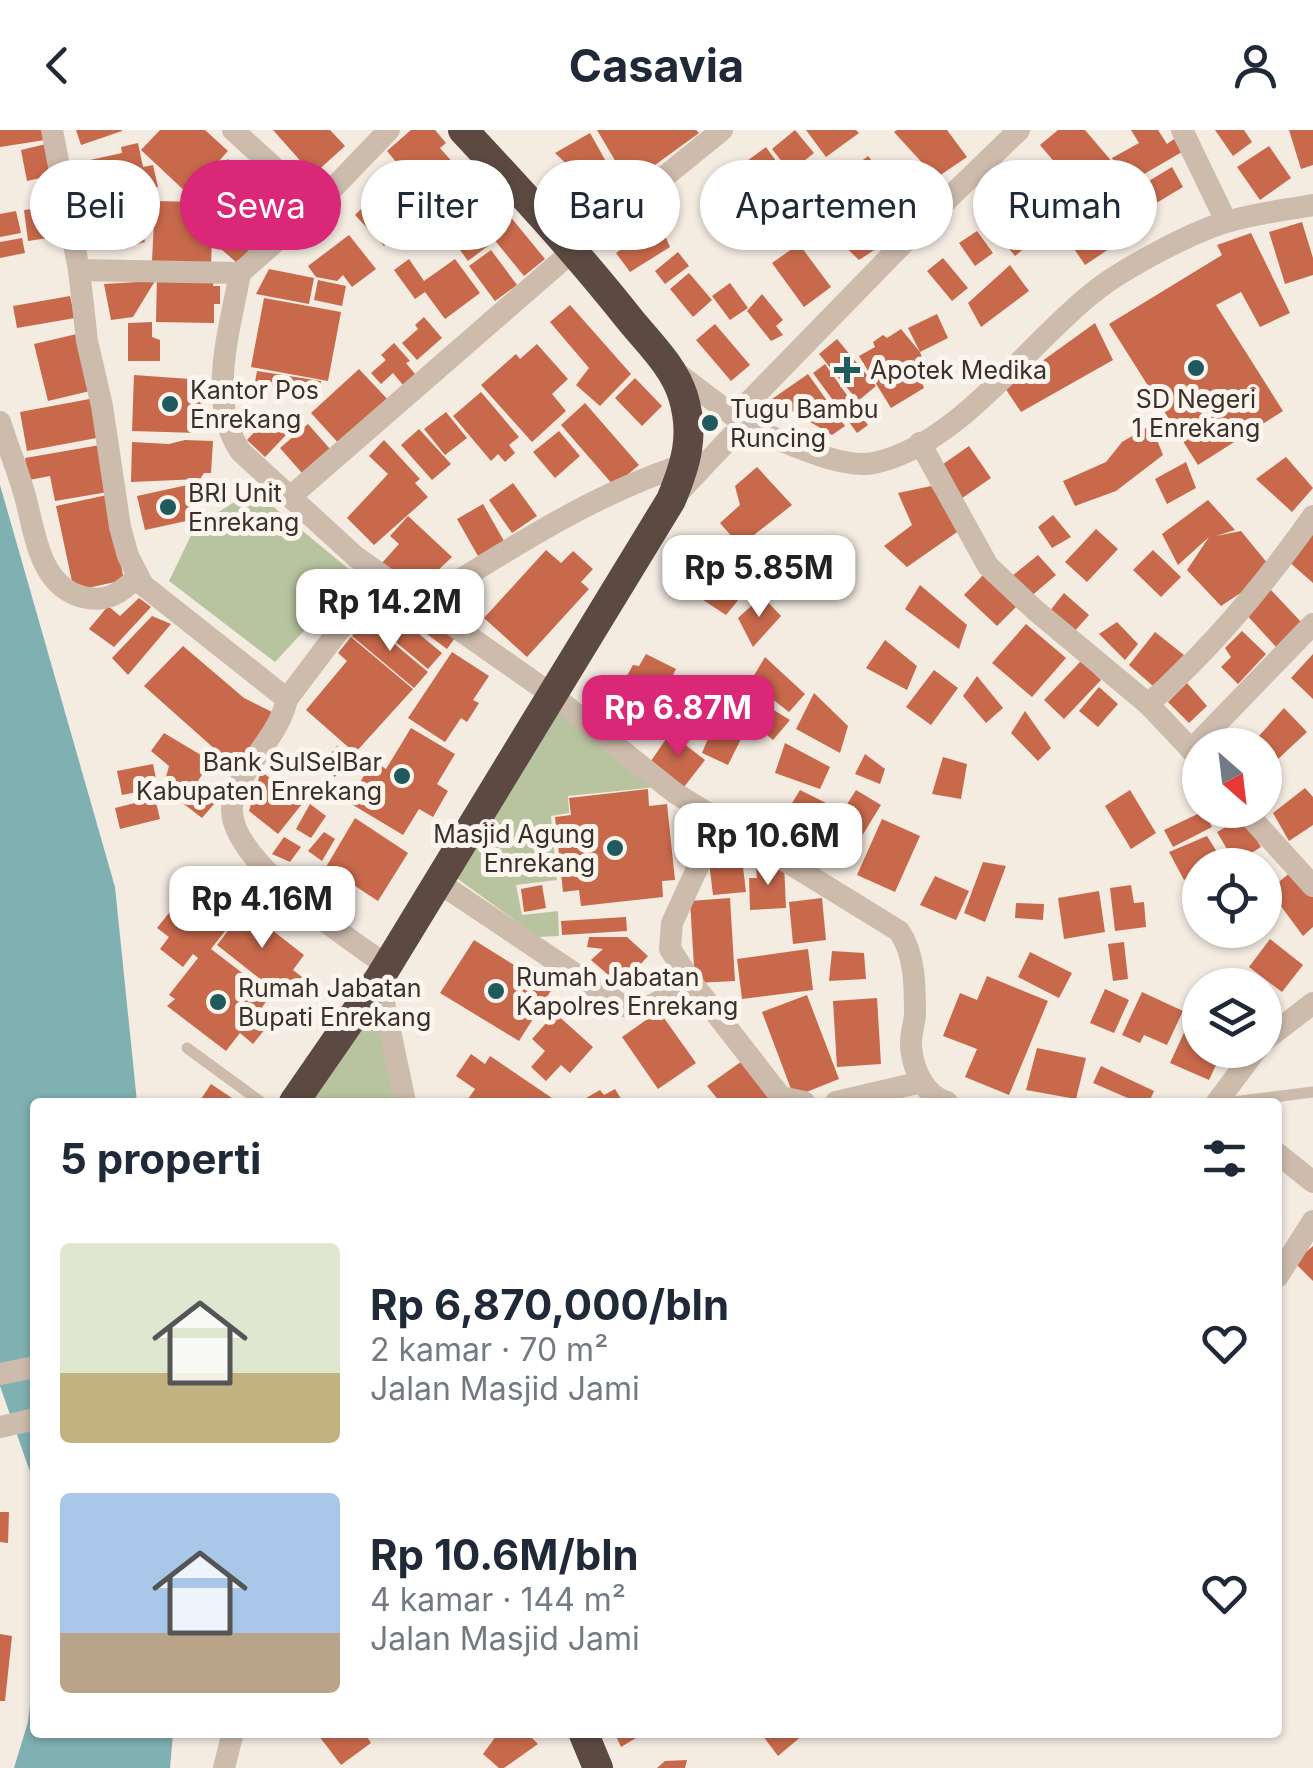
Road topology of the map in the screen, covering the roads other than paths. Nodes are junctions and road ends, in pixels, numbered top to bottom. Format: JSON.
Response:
{"nodes":[{"id":1,"x":52,"y":130,"type":"edge"},
{"id":2,"x":233,"y":130,"type":"edge"},
{"id":3,"x":389,"y":130,"type":"edge"},
{"id":4,"x":463,"y":130,"type":"edge"},
{"id":5,"x":1019,"y":130,"type":"edge"},
{"id":6,"x":1182,"y":130,"type":"edge"},
{"id":7,"x":716,"y":132,"type":"edge"},
{"id":8,"x":266,"y":160,"type":"edge"},
{"id":9,"x":680,"y":162,"type":"edge"},
{"id":10,"x":341,"y":180,"type":"edge"},
{"id":11,"x":1313,"y":205,"type":"edge"},
{"id":12,"x":534,"y":207,"type":"edge"},
{"id":13,"x":1226,"y":221,"type":"junction"},
{"id":14,"x":266,"y":250,"type":"edge"},
{"id":15,"x":574,"y":250,"type":"joint"},
{"id":16,"x":79,"y":270,"type":"junction"},
{"id":17,"x":240,"y":273,"type":"junction"},
{"id":18,"x":670,"y":368,"type":"junction"},
{"id":19,"x":0,"y":422,"type":"edge"},
{"id":20,"x":742,"y":422,"type":"junction"},
{"id":21,"x":920,"y":444,"type":"junction"},
{"id":22,"x":688,"y":451,"type":"junction"},
{"id":23,"x":290,"y":496,"type":"junction"},
{"id":24,"x":671,"y":500,"type":"junction"},
{"id":25,"x":1313,"y":516,"type":"edge"},
{"id":26,"x":380,"y":576,"type":"junction"},
{"id":27,"x":137,"y":577,"type":"junction"},
{"id":28,"x":423,"y":603,"type":"junction"},
{"id":29,"x":1313,"y":624,"type":"edge"},
{"id":30,"x":550,"y":694,"type":"junction"},
{"id":31,"x":286,"y":699,"type":"junction"},
{"id":32,"x":1148,"y":704,"type":"junction"},
{"id":33,"x":1219,"y":728,"type":"edge"},
{"id":34,"x":1182,"y":739,"type":"edge"},
{"id":35,"x":719,"y":820,"type":"junction"},
{"id":36,"x":1260,"y":828,"type":"edge"},
{"id":37,"x":438,"y":882,"type":"junction"},
{"id":38,"x":1313,"y":886,"type":"edge"},
{"id":39,"x":382,"y":972,"type":"junction"},
{"id":40,"x":692,"y":984,"type":"junction"},
{"id":41,"x":1313,"y":1003,"type":"edge"},
{"id":42,"x":1282,"y":1027,"type":"edge"},
{"id":43,"x":187,"y":1048,"type":"dead end"},
{"id":44,"x":1242,"y":1068,"type":"edge"},
{"id":45,"x":922,"y":1082,"type":"junction"},
{"id":46,"x":1313,"y":1092,"type":"edge"},
{"id":47,"x":256,"y":1098,"type":"edge"},
{"id":48,"x":297,"y":1098,"type":"edge"},
{"id":49,"x":404,"y":1098,"type":"edge"},
{"id":50,"x":778,"y":1098,"type":"edge"},
{"id":51,"x":853,"y":1098,"type":"edge"},
{"id":52,"x":935,"y":1098,"type":"edge"},
{"id":53,"x":1220,"y":1098,"type":"edge"},
{"id":54,"x":1265,"y":1098,"type":"edge"},
{"id":55,"x":1282,"y":1157,"type":"edge"},
{"id":56,"x":1313,"y":1182,"type":"edge"},
{"id":57,"x":1313,"y":1221,"type":"edge"},
{"id":58,"x":1282,"y":1270,"type":"edge"},
{"id":59,"x":30,"y":1368,"type":"edge"},
{"id":60,"x":0,"y":1374,"type":"edge"},
{"id":61,"x":30,"y":1421,"type":"edge"},
{"id":62,"x":0,"y":1427,"type":"edge"},
{"id":63,"x":232,"y":1738,"type":"edge"},
{"id":64,"x":586,"y":1738,"type":"edge"},
{"id":65,"x":224,"y":1768,"type":"edge"},
{"id":66,"x":598,"y":1768,"type":"edge"}],
"edges":[{"from":1,"to":16,"type":"street"},
{"from":2,"to":8,"type":"street"},
{"from":3,"to":10,"type":"street"},
{"from":4,"to":12,"type":"highway"},
{"from":5,"to":20,"type":"street"},
{"from":6,"to":13,"type":"street"},
{"from":7,"to":9,"type":"street"},
{"from":11,"to":13,"type":"street"},
{"from":13,"to":21,"type":"street"},
{"from":14,"to":17,"type":"street"},
{"from":15,"to":18,"type":"highway"},
{"from":15,"to":23,"type":"street"},
{"from":16,"to":17,"type":"street"},
{"from":16,"to":27,"type":"street"},
{"from":17,"to":23,"type":"street"},
{"from":18,"to":20,"type":"street"},
{"from":18,"to":22,"type":"highway"},
{"from":19,"to":27,"type":"street"},
{"from":20,"to":21,"type":"street"},
{"from":20,"to":24,"type":"street"},
{"from":21,"to":32,"type":"street"},
{"from":22,"to":24,"type":"highway"},
{"from":22,"to":28,"type":"street"},
{"from":23,"to":26,"type":"street"},
{"from":24,"to":30,"type":"highway"},
{"from":25,"to":32,"type":"street"},
{"from":26,"to":28,"type":"street"},
{"from":26,"to":31,"type":"street"},
{"from":27,"to":31,"type":"street"},
{"from":28,"to":30,"type":"street"},
{"from":29,"to":33,"type":"street"},
{"from":30,"to":35,"type":"street"},
{"from":30,"to":37,"type":"highway"},
{"from":31,"to":39,"type":"street"},
{"from":32,"to":34,"type":"street"},
{"from":35,"to":40,"type":"street"},
{"from":35,"to":45,"type":"street"},
{"from":36,"to":38,"type":"street"},
{"from":37,"to":39,"type":"highway"},
{"from":37,"to":40,"type":"street"},
{"from":39,"to":48,"type":"highway"},
{"from":39,"to":49,"type":"street"},
{"from":40,"to":50,"type":"street"},
{"from":41,"to":42,"type":"street"},
{"from":43,"to":47,"type":"lane"},
{"from":44,"to":53,"type":"street"},
{"from":45,"to":51,"type":"street"},
{"from":45,"to":52,"type":"street"},
{"from":46,"to":54,"type":"lane"},
{"from":55,"to":56,"type":"street"},
{"from":57,"to":58,"type":"street"},
{"from":59,"to":60,"type":"street"},
{"from":61,"to":62,"type":"street"},
{"from":63,"to":65,"type":"street"},
{"from":64,"to":66,"type":"highway"}]}
